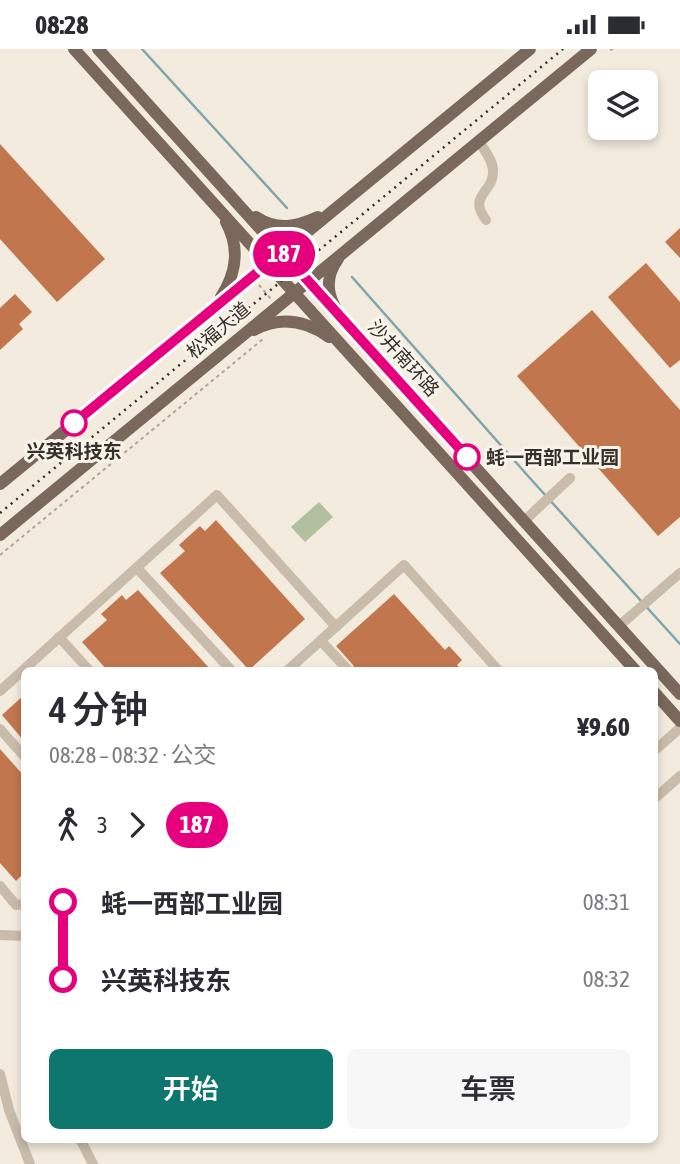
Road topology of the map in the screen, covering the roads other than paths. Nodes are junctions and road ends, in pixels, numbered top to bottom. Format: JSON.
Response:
{"nodes":[{"id":1,"x":74,"y":49,"type":"edge"},
{"id":2,"x":98,"y":49,"type":"edge"},
{"id":3,"x":530,"y":49,"type":"edge"},
{"id":4,"x":591,"y":49,"type":"edge"},
{"id":5,"x":479,"y":141,"type":"junction"},
{"id":6,"x":239,"y":205,"type":"junction"},
{"id":7,"x":219,"y":209,"type":"junction"},
{"id":8,"x":334,"y":209,"type":"junction"},
{"id":9,"x":486,"y":220,"type":"dead end"},
{"id":10,"x":347,"y":248,"type":"junction"},
{"id":11,"x":282,"y":252,"type":"junction"},
{"id":12,"x":267,"y":263,"type":"junction"},
{"id":13,"x":308,"y":281,"type":"junction"},
{"id":14,"x":293,"y":293,"type":"junction"},
{"id":15,"x":215,"y":306,"type":"junction"},
{"id":16,"x":343,"y":319,"type":"junction"},
{"id":17,"x":238,"y":338,"type":"junction"},
{"id":18,"x":348,"y":353,"type":"junction"},
{"id":19,"x":570,"y":478,"type":"dead end"},
{"id":20,"x":0,"y":484,"type":"edge"},
{"id":21,"x":524,"y":521,"type":"junction"},
{"id":22,"x":0,"y":535,"type":"edge"},
{"id":23,"x":136,"y":568,"type":"junction"},
{"id":24,"x":680,"y":573,"type":"edge"},
{"id":25,"x":619,"y":626,"type":"junction"},
{"id":26,"x":336,"y":627,"type":"junction"},
{"id":27,"x":59,"y":637,"type":"junction"},
{"id":28,"x":321,"y":641,"type":"junction"},
{"id":29,"x":26,"y":667,"type":"edge"},
{"id":30,"x":86,"y":667,"type":"edge"},
{"id":31,"x":228,"y":667,"type":"edge"},
{"id":32,"x":291,"y":667,"type":"edge"},
{"id":33,"x":345,"y":667,"type":"edge"},
{"id":34,"x":495,"y":667,"type":"edge"},
{"id":35,"x":632,"y":667,"type":"edge"},
{"id":36,"x":656,"y":667,"type":"edge"},
{"id":37,"x":658,"y":669,"type":"edge"},
{"id":38,"x":21,"y":672,"type":"edge"},
{"id":39,"x":0,"y":691,"type":"edge"},
{"id":40,"x":680,"y":694,"type":"edge"},
{"id":41,"x":658,"y":696,"type":"edge"},
{"id":42,"x":680,"y":720,"type":"edge"},
{"id":43,"x":680,"y":727,"type":"edge"},
{"id":44,"x":0,"y":729,"type":"edge"},
{"id":45,"x":658,"y":747,"type":"edge"},
{"id":46,"x":21,"y":753,"type":"edge"},
{"id":47,"x":680,"y":776,"type":"edge"},
{"id":48,"x":658,"y":795,"type":"edge"},
{"id":49,"x":0,"y":886,"type":"edge"},
{"id":50,"x":21,"y":904,"type":"edge"},
{"id":51,"x":0,"y":935,"type":"edge"},
{"id":52,"x":21,"y":936,"type":"edge"},
{"id":53,"x":0,"y":1074,"type":"edge"},
{"id":54,"x":21,"y":1141,"type":"edge"},
{"id":55,"x":22,"y":1143,"type":"edge"},
{"id":56,"x":82,"y":1143,"type":"edge"},
{"id":57,"x":30,"y":1164,"type":"edge"},
{"id":58,"x":93,"y":1164,"type":"edge"}],
"edges":[{"from":1,"to":7,"type":"main road","name":"沙井南环路"},
{"from":2,"to":6,"type":"main road","name":"沙井南环路"},
{"from":3,"to":8,"type":"main road","name":"松福大道"},
{"from":4,"to":5,"type":"main road","name":"松福大道"},
{"from":5,"to":9,"type":"street"},
{"from":5,"to":10,"type":"main road","name":"松福大道"},
{"from":6,"to":8,"type":"main road"},
{"from":6,"to":11,"type":"main road","name":"沙井南环路"},
{"from":7,"to":12,"type":"main road","name":"沙井南环路"},
{"from":7,"to":15,"type":"main road"},
{"from":8,"to":11,"type":"main road","name":"松福大道"},
{"from":10,"to":13,"type":"main road","name":"松福大道"},
{"from":10,"to":16,"type":"main road"},
{"from":11,"to":12,"type":"main road","name":"松福大道"},
{"from":11,"to":13,"type":"main road","name":"沙井南环路"},
{"from":12,"to":14,"type":"main road","name":"沙井南环路"},
{"from":12,"to":15,"type":"main road","name":"松福大道"},
{"from":13,"to":14,"type":"main road","name":"松福大道"},
{"from":13,"to":16,"type":"main road","name":"沙井南环路"},
{"from":14,"to":17,"type":"main road","name":"松福大道"},
{"from":14,"to":18,"type":"main road","name":"沙井南环路"},
{"from":15,"to":20,"type":"main road","name":"松福大道"},
{"from":16,"to":21,"type":"main road","name":"沙井南环路"},
{"from":17,"to":18,"type":"main road"},
{"from":17,"to":22,"type":"main road","name":"松福大道"},
{"from":18,"to":35,"type":"main road","name":"沙井南环路"},
{"from":19,"to":21,"type":"street"},
{"from":21,"to":25,"type":"main road","name":"沙井南环路"},
{"from":23,"to":26,"type":"street"},
{"from":23,"to":27,"type":"street"},
{"from":23,"to":31,"type":"street"},
{"from":24,"to":25,"type":"street"},
{"from":25,"to":36,"type":"main road","name":"沙井南环路"},
{"from":26,"to":28,"type":"street"},
{"from":26,"to":34,"type":"street"},
{"from":27,"to":29,"type":"street"},
{"from":27,"to":30,"type":"street"},
{"from":28,"to":32,"type":"street"},
{"from":28,"to":33,"type":"street"},
{"from":37,"to":40,"type":"main road","name":"沙井南环路"},
{"from":38,"to":39,"type":"street"},
{"from":41,"to":42,"type":"main road"},
{"from":43,"to":45,"type":"street"},
{"from":44,"to":46,"type":"street"},
{"from":47,"to":48,"type":"street"},
{"from":49,"to":50,"type":"street"},
{"from":51,"to":52,"type":"street"},
{"from":53,"to":54,"type":"street"},
{"from":55,"to":57,"type":"street"},
{"from":56,"to":58,"type":"street"}]}
